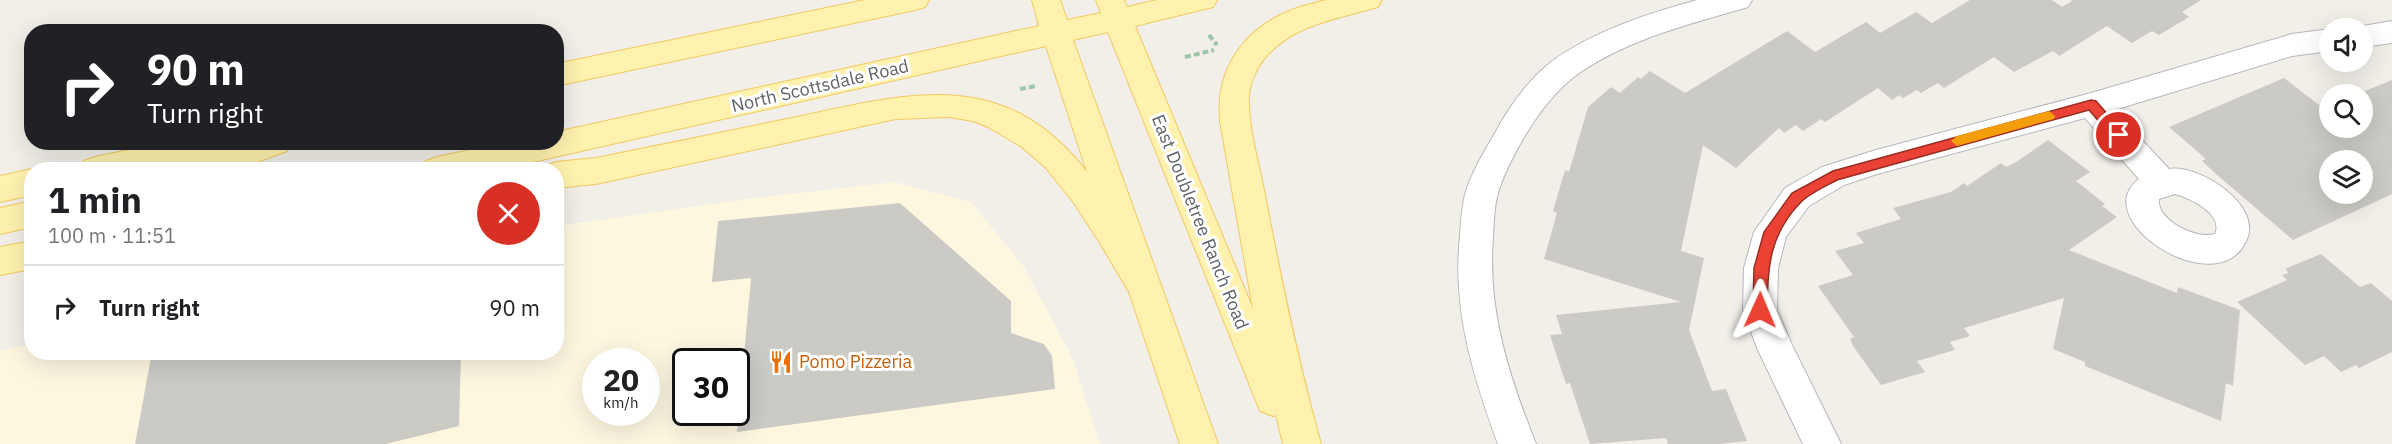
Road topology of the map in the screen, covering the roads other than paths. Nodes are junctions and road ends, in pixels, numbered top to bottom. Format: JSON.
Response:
{"nodes":[{"id":1,"x":915,"y":0,"type":"edge"},
{"id":2,"x":1046,"y":0,"type":"edge"},
{"id":3,"x":1203,"y":0,"type":"edge"},
{"id":4,"x":1368,"y":0,"type":"edge"},
{"id":5,"x":1738,"y":0,"type":"edge"},
{"id":6,"x":1113,"y":10,"type":"edge"},
{"id":7,"x":2392,"y":32,"type":"edge"},
{"id":8,"x":1056,"y":33,"type":"junction"},
{"id":9,"x":2373,"y":35,"type":"edge"},
{"id":10,"x":2319,"y":41,"type":"edge"},
{"id":11,"x":564,"y":73,"type":"edge"},
{"id":12,"x":2091,"y":105,"type":"junction"},
{"id":13,"x":564,"y":142,"type":"edge"},
{"id":14,"x":191,"y":150,"type":"edge"},
{"id":15,"x":255,"y":150,"type":"edge"},
{"id":16,"x":527,"y":150,"type":"edge"},
{"id":17,"x":133,"y":162,"type":"edge"},
{"id":18,"x":222,"y":162,"type":"edge"},
{"id":19,"x":473,"y":162,"type":"edge"},
{"id":20,"x":564,"y":174,"type":"edge"},
{"id":21,"x":2161,"y":182,"type":"dead end"},
{"id":22,"x":24,"y":184,"type":"edge"},
{"id":23,"x":0,"y":189,"type":"edge"},
{"id":24,"x":24,"y":216,"type":"edge"},
{"id":25,"x":0,"y":221,"type":"edge"},
{"id":26,"x":24,"y":256,"type":"edge"},
{"id":27,"x":0,"y":261,"type":"edge"},
{"id":28,"x":1145,"y":290,"type":"junction"},
{"id":29,"x":1199,"y":444,"type":"edge"},
{"id":30,"x":1290,"y":444,"type":"edge"},
{"id":31,"x":1302,"y":444,"type":"edge"},
{"id":32,"x":1517,"y":444,"type":"edge"},
{"id":33,"x":1822,"y":444,"type":"edge"}],
"edges":[{"from":1,"to":11,"type":"main road"},
{"from":2,"to":8,"type":"main road"},
{"from":3,"to":6,"type":"main road","name":"North Scottsdale Road"},
{"from":4,"to":31,"type":"main road"},
{"from":5,"to":32,"type":"street"},
{"from":6,"to":8,"type":"main road","name":"North Scottsdale Road"},
{"from":6,"to":30,"type":"main road","name":"East Doubletree Ranch Road"},
{"from":7,"to":9,"type":"street"},
{"from":8,"to":13,"type":"main road","name":"North Scottsdale Road"},
{"from":8,"to":28,"type":"main road"},
{"from":10,"to":12,"type":"street"},
{"from":12,"to":21,"type":"street"},
{"from":12,"to":33,"type":"street"},
{"from":14,"to":17,"type":"main road"},
{"from":15,"to":18,"type":"main road"},
{"from":16,"to":19,"type":"main road","name":"North Scottsdale Road"},
{"from":20,"to":28,"type":"main road"},
{"from":22,"to":23,"type":"main road"},
{"from":24,"to":25,"type":"main road"},
{"from":26,"to":27,"type":"main road"},
{"from":28,"to":29,"type":"main road"}]}
